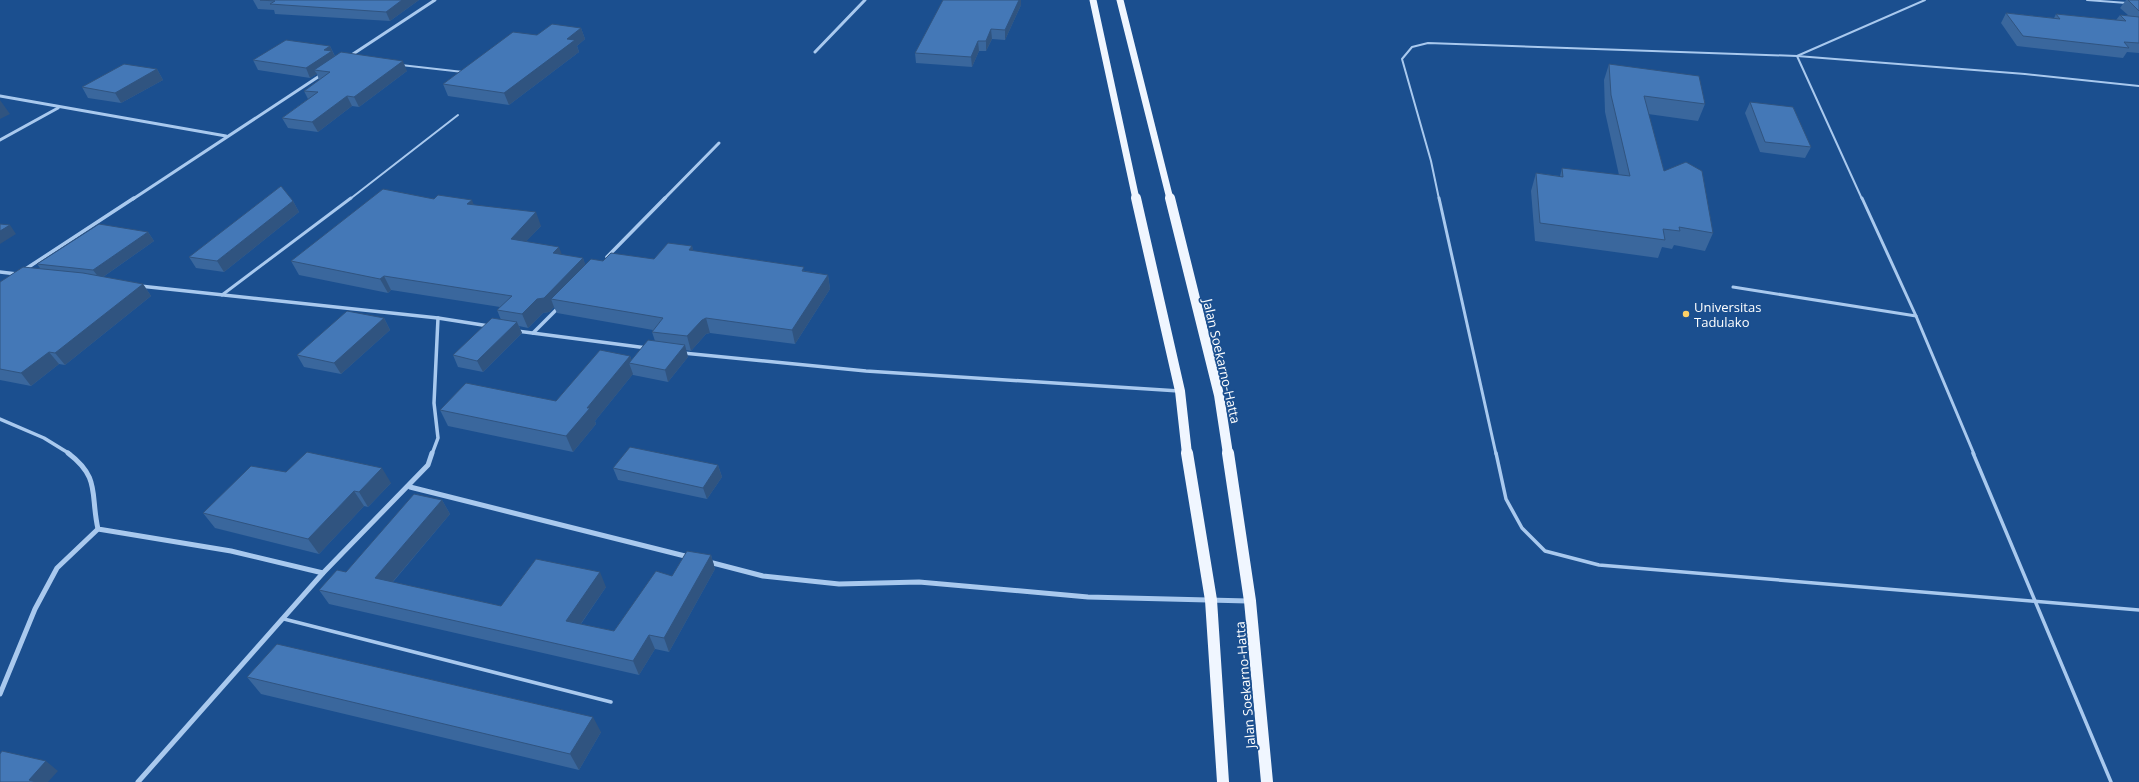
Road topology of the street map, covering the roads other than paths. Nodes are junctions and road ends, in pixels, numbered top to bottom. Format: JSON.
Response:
{"nodes":[{"id":1,"x":435,"y":0,"type":"edge"},
{"id":2,"x":865,"y":0,"type":"edge"},
{"id":3,"x":1093,"y":0,"type":"edge"},
{"id":4,"x":1120,"y":0,"type":"edge"},
{"id":5,"x":1925,"y":0,"type":"edge"},
{"id":6,"x":2087,"y":0,"type":"edge"},
{"id":7,"x":2132,"y":4,"type":"edge"},
{"id":8,"x":815,"y":52,"type":"dead end"},
{"id":9,"x":1797,"y":56,"type":"junction"},
{"id":10,"x":348,"y":58,"type":"joint"},
{"id":11,"x":355,"y":59,"type":"edge"},
{"id":12,"x":394,"y":64,"type":"edge"},
{"id":13,"x":327,"y":71,"type":"edge"},
{"id":14,"x":464,"y":73,"type":"edge"},
{"id":15,"x":2139,"y":86,"type":"edge"},
{"id":16,"x":0,"y":96,"type":"edge"},
{"id":17,"x":58,"y":107,"type":"junction"},
{"id":18,"x":458,"y":114,"type":"dead end"},
{"id":19,"x":227,"y":136,"type":"junction"},
{"id":20,"x":0,"y":140,"type":"edge"},
{"id":21,"x":719,"y":143,"type":"dead end"},
{"id":22,"x":602,"y":262,"type":"edge"},
{"id":23,"x":0,"y":272,"type":"edge"},
{"id":24,"x":19,"y":274,"type":"junction"},
{"id":25,"x":26,"y":275,"type":"edge"},
{"id":26,"x":12,"y":278,"type":"edge"},
{"id":27,"x":136,"y":286,"type":"edge"},
{"id":28,"x":1733,"y":287,"type":"dead end"},
{"id":29,"x":222,"y":295,"type":"junction"},
{"id":30,"x":565,"y":300,"type":"edge"},
{"id":31,"x":1916,"y":316,"type":"junction"},
{"id":32,"x":438,"y":318,"type":"junction"},
{"id":33,"x":497,"y":327,"type":"edge"},
{"id":34,"x":511,"y":330,"type":"edge"},
{"id":35,"x":533,"y":333,"type":"junction"},
{"id":36,"x":651,"y":349,"type":"edge"},
{"id":37,"x":675,"y":352,"type":"edge"},
{"id":38,"x":1180,"y":391,"type":"junction"},
{"id":39,"x":0,"y":420,"type":"edge"},
{"id":40,"x":410,"y":486,"type":"junction"},
{"id":41,"x":98,"y":528,"type":"junction"},
{"id":42,"x":694,"y":558,"type":"edge"},
{"id":43,"x":702,"y":560,"type":"edge"},
{"id":44,"x":323,"y":573,"type":"junction"},
{"id":45,"x":1212,"y":600,"type":"junction"},
{"id":46,"x":2034,"y":600,"type":"junction"},
{"id":47,"x":1250,"y":601,"type":"junction"},
{"id":48,"x":2139,"y":610,"type":"edge"},
{"id":49,"x":284,"y":618,"type":"junction"},
{"id":50,"x":0,"y":694,"type":"edge"},
{"id":51,"x":611,"y":702,"type":"dead end"},
{"id":52,"x":138,"y":782,"type":"edge"},
{"id":53,"x":1223,"y":782,"type":"edge"},
{"id":54,"x":1267,"y":782,"type":"edge"},
{"id":55,"x":2111,"y":782,"type":"edge"}],
"edges":[{"from":1,"to":10,"type":"street"},
{"from":2,"to":8,"type":"street"},
{"from":3,"to":38,"type":"main road","name":"Jalan Soekarno-Hatta"},
{"from":4,"to":47,"type":"main road","name":"Jalan Soekarno-Hatta"},
{"from":5,"to":9,"type":"lane"},
{"from":6,"to":7,"type":"lane"},
{"from":9,"to":15,"type":"lane"},
{"from":9,"to":31,"type":"lane"},
{"from":9,"to":46,"type":"lane"},
{"from":10,"to":11,"type":"lane"},
{"from":12,"to":14,"type":"lane"},
{"from":13,"to":19,"type":"street"},
{"from":16,"to":17,"type":"street"},
{"from":17,"to":19,"type":"street"},
{"from":17,"to":20,"type":"street"},
{"from":18,"to":29,"type":"lane"},
{"from":19,"to":24,"type":"street"},
{"from":21,"to":22,"type":"street"},
{"from":23,"to":24,"type":"street"},
{"from":24,"to":25,"type":"street"},
{"from":24,"to":26,"type":"street"},
{"from":27,"to":29,"type":"street"},
{"from":28,"to":31,"type":"lane"},
{"from":29,"to":32,"type":"street"},
{"from":30,"to":35,"type":"street"},
{"from":31,"to":46,"type":"lane"},
{"from":32,"to":33,"type":"street"},
{"from":32,"to":40,"type":"street"},
{"from":34,"to":35,"type":"street"},
{"from":35,"to":36,"type":"street"},
{"from":37,"to":38,"type":"street"},
{"from":38,"to":45,"type":"main road","name":"Jalan Soekarno-Hatta"},
{"from":39,"to":41,"type":"street"},
{"from":40,"to":42,"type":"street"},
{"from":40,"to":44,"type":"street"},
{"from":41,"to":44,"type":"street"},
{"from":41,"to":50,"type":"street"},
{"from":43,"to":45,"type":"street"},
{"from":44,"to":49,"type":"street"},
{"from":45,"to":47,"type":"street"},
{"from":45,"to":53,"type":"main road","name":"Jalan Soekarno-Hatta"},
{"from":46,"to":48,"type":"lane"},
{"from":46,"to":55,"type":"lane"},
{"from":47,"to":54,"type":"main road","name":"Jalan Soekarno-Hatta"},
{"from":49,"to":51,"type":"lane"},
{"from":49,"to":52,"type":"street"}]}
